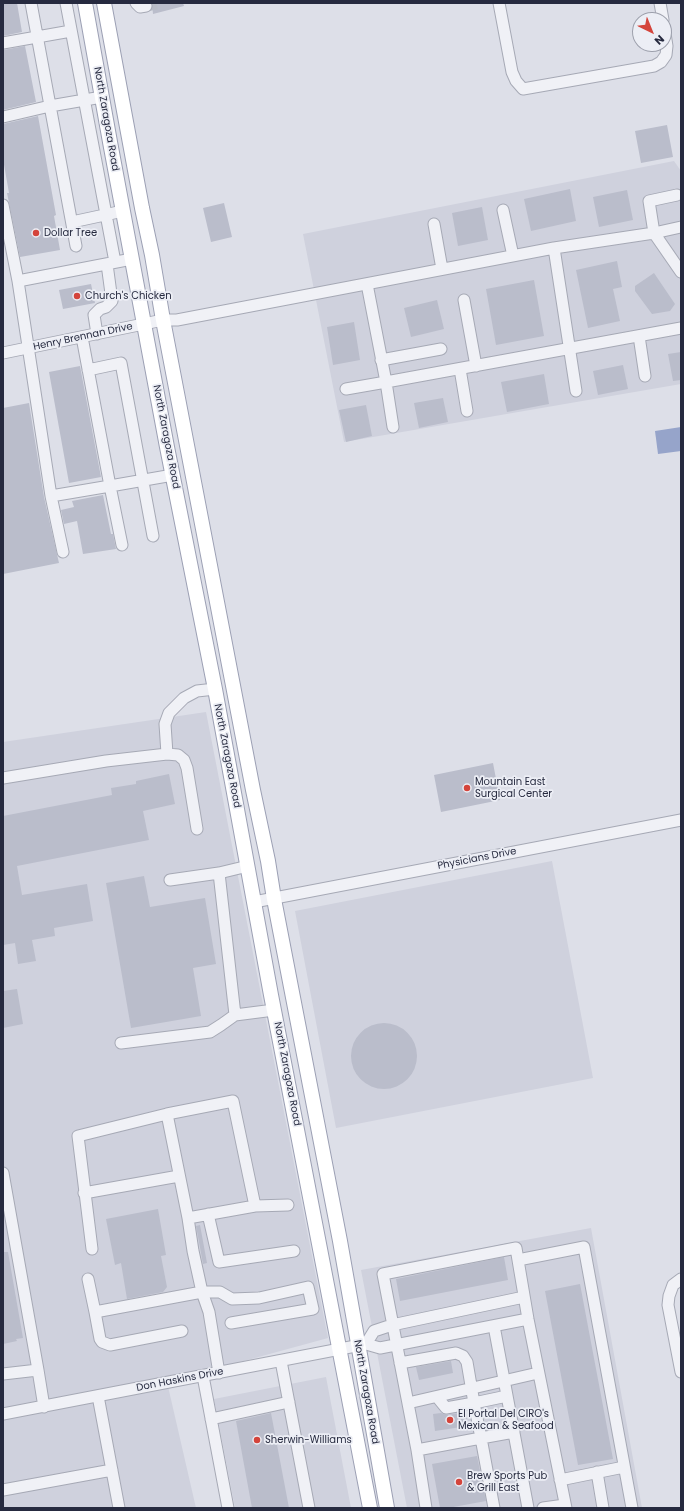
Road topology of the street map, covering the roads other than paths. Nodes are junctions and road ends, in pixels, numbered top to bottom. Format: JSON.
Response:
{"nodes":[{"id":1,"x":31,"y":3,"type":"edge"},
{"id":2,"x":66,"y":3,"type":"edge"},
{"id":3,"x":85,"y":3,"type":"edge"},
{"id":4,"x":104,"y":3,"type":"edge"},
{"id":5,"x":499,"y":3,"type":"edge"},
{"id":6,"x":71,"y":31,"type":"junction"},
{"id":7,"x":38,"y":37,"type":"junction"},
{"id":8,"x":3,"y":43,"type":"edge"},
{"id":9,"x":666,"y":52,"type":"edge"},
{"id":10,"x":102,"y":97,"type":"junction"},
{"id":11,"x":84,"y":100,"type":"junction"},
{"id":12,"x":50,"y":106,"type":"junction"},
{"id":13,"x":3,"y":117,"type":"edge"},
{"id":14,"x":138,"y":187,"type":"junction"},
{"id":15,"x":677,"y":195,"type":"dead end"},
{"id":16,"x":3,"y":205,"type":"edge"},
{"id":17,"x":503,"y":210,"type":"dead end"},
{"id":18,"x":123,"y":211,"type":"junction"},
{"id":19,"x":106,"y":215,"type":"junction"},
{"id":20,"x":72,"y":222,"type":"junction"},
{"id":21,"x":434,"y":224,"type":"dead end"},
{"id":22,"x":681,"y":227,"type":"edge"},
{"id":23,"x":654,"y":233,"type":"junction"},
{"id":24,"x":76,"y":246,"type":"dead end"},
{"id":25,"x":554,"y":248,"type":"junction"},
{"id":26,"x":513,"y":256,"type":"junction"},
{"id":27,"x":132,"y":259,"type":"junction"},
{"id":28,"x":111,"y":263,"type":"junction"},
{"id":29,"x":442,"y":269,"type":"junction"},
{"id":30,"x":681,"y":272,"type":"edge"},
{"id":31,"x":18,"y":281,"type":"junction"},
{"id":32,"x":367,"y":284,"type":"junction"},
{"id":33,"x":464,"y":300,"type":"dead end"},
{"id":34,"x":163,"y":320,"type":"junction"},
{"id":35,"x":145,"y":324,"type":"junction"},
{"id":36,"x":681,"y":328,"type":"edge"},
{"id":37,"x":97,"y":334,"type":"junction"},
{"id":38,"x":639,"y":336,"type":"junction"},
{"id":39,"x":82,"y":337,"type":"junction"},
{"id":40,"x":29,"y":348,"type":"junction"},
{"id":41,"x":570,"y":348,"type":"junction"},
{"id":42,"x":441,"y":349,"type":"dead end"},
{"id":43,"x":3,"y":353,"type":"edge"},
{"id":44,"x":381,"y":360,"type":"junction"},
{"id":45,"x":476,"y":366,"type":"junction"},
{"id":46,"x":460,"y":369,"type":"junction"},
{"id":47,"x":88,"y":370,"type":"junction"},
{"id":48,"x":645,"y":376,"type":"dead end"},
{"id":49,"x":386,"y":382,"type":"junction"},
{"id":50,"x":346,"y":389,"type":"dead end"},
{"id":51,"x":576,"y":391,"type":"dead end"},
{"id":52,"x":467,"y":411,"type":"dead end"},
{"id":53,"x":393,"y":427,"type":"dead end"},
{"id":54,"x":173,"y":475,"type":"junction"},
{"id":55,"x":143,"y":479,"type":"junction"},
{"id":56,"x":110,"y":486,"type":"junction"},
{"id":57,"x":51,"y":496,"type":"junction"},
{"id":58,"x":153,"y":536,"type":"dead end"},
{"id":59,"x":122,"y":545,"type":"dead end"},
{"id":60,"x":63,"y":552,"type":"dead end"},
{"id":61,"x":195,"y":586,"type":"junction"},
{"id":62,"x":221,"y":620,"type":"junction"},
{"id":63,"x":215,"y":689,"type":"junction"},
{"id":64,"x":167,"y":754,"type":"junction"},
{"id":65,"x":3,"y":778,"type":"edge"},
{"id":66,"x":681,"y":820,"type":"edge"},
{"id":67,"x":198,"y":829,"type":"dead end"},
{"id":68,"x":248,"y":866,"type":"junction"},
{"id":69,"x":219,"y":872,"type":"junction"},
{"id":70,"x":170,"y":880,"type":"dead end"},
{"id":71,"x":274,"y":899,"type":"junction"},
{"id":72,"x":254,"y":902,"type":"junction"},
{"id":73,"x":274,"y":1010,"type":"junction"},
{"id":74,"x":235,"y":1015,"type":"junction"},
{"id":75,"x":121,"y":1043,"type":"dead end"},
{"id":76,"x":306,"y":1066,"type":"junction"},
{"id":77,"x":167,"y":1114,"type":"junction"},
{"id":78,"x":3,"y":1174,"type":"edge"},
{"id":79,"x":179,"y":1176,"type":"junction"},
{"id":80,"x":84,"y":1193,"type":"junction"},
{"id":81,"x":6,"y":1200,"type":"edge"},
{"id":82,"x":288,"y":1205,"type":"dead end"},
{"id":83,"x":255,"y":1206,"type":"junction"},
{"id":84,"x":208,"y":1214,"type":"junction"},
{"id":85,"x":188,"y":1218,"type":"junction"},
{"id":86,"x":92,"y":1249,"type":"dead end"},
{"id":87,"x":294,"y":1251,"type":"dead end"},
{"id":88,"x":518,"y":1260,"type":"junction"},
{"id":89,"x":88,"y":1279,"type":"dead end"},
{"id":90,"x":681,"y":1279,"type":"edge"},
{"id":91,"x":202,"y":1292,"type":"junction"},
{"id":92,"x":524,"y":1296,"type":"junction"},
{"id":93,"x":95,"y":1312,"type":"junction"},
{"id":94,"x":528,"y":1319,"type":"junction"},
{"id":95,"x":231,"y":1324,"type":"dead end"},
{"id":96,"x":392,"y":1325,"type":"junction"},
{"id":97,"x":494,"y":1326,"type":"junction"},
{"id":98,"x":182,"y":1331,"type":"dead end"},
{"id":99,"x":421,"y":1340,"type":"junction"},
{"id":100,"x":362,"y":1345,"type":"junction"},
{"id":101,"x":396,"y":1345,"type":"junction"},
{"id":102,"x":340,"y":1349,"type":"junction"},
{"id":103,"x":425,"y":1358,"type":"junction"},
{"id":104,"x":281,"y":1361,"type":"junction"},
{"id":105,"x":400,"y":1363,"type":"junction"},
{"id":106,"x":38,"y":1370,"type":"junction"},
{"id":107,"x":681,"y":1372,"type":"edge"},
{"id":108,"x":219,"y":1373,"type":"junction"},
{"id":109,"x":538,"y":1373,"type":"junction"},
{"id":110,"x":3,"y":1374,"type":"edge"},
{"id":111,"x":203,"y":1376,"type":"junction"},
{"id":112,"x":504,"y":1381,"type":"junction"},
{"id":113,"x":471,"y":1388,"type":"junction"},
{"id":114,"x":98,"y":1396,"type":"junction"},
{"id":115,"x":507,"y":1396,"type":"junction"},
{"id":116,"x":437,"y":1397,"type":"junction"},
{"id":117,"x":289,"y":1402,"type":"junction"},
{"id":118,"x":408,"y":1403,"type":"junction"},
{"id":119,"x":474,"y":1403,"type":"junction"},
{"id":120,"x":44,"y":1407,"type":"junction"},
{"id":121,"x":3,"y":1414,"type":"edge"},
{"id":122,"x":211,"y":1419,"type":"junction"},
{"id":123,"x":514,"y":1432,"type":"junction"},
{"id":124,"x":481,"y":1438,"type":"junction"},
{"id":125,"x":417,"y":1450,"type":"junction"},
{"id":126,"x":624,"y":1467,"type":"junction"},
{"id":127,"x":112,"y":1470,"type":"junction"},
{"id":128,"x":597,"y":1472,"type":"junction"},
{"id":129,"x":560,"y":1480,"type":"junction"},
{"id":130,"x":3,"y":1490,"type":"edge"},
{"id":131,"x":565,"y":1506,"type":"edge"},
{"id":132,"x":119,"y":1508,"type":"edge"},
{"id":133,"x":228,"y":1508,"type":"edge"},
{"id":134,"x":309,"y":1508,"type":"edge"},
{"id":135,"x":370,"y":1508,"type":"edge"},
{"id":136,"x":387,"y":1508,"type":"edge"},
{"id":137,"x":426,"y":1508,"type":"edge"},
{"id":138,"x":494,"y":1508,"type":"edge"},
{"id":139,"x":528,"y":1508,"type":"edge"},
{"id":140,"x":543,"y":1508,"type":"edge"},
{"id":141,"x":603,"y":1508,"type":"edge"},
{"id":142,"x":632,"y":1508,"type":"edge"}],
"edges":[{"from":1,"to":7,"type":"street"},
{"from":2,"to":6,"type":"street"},
{"from":3,"to":10,"type":"main road","name":"North Zaragoza Road"},
{"from":4,"to":14,"type":"main road","name":"North Zaragoza Road"},
{"from":5,"to":9,"type":"street"},
{"from":6,"to":7,"type":"street"},
{"from":6,"to":11,"type":"street"},
{"from":7,"to":8,"type":"street"},
{"from":7,"to":12,"type":"street"},
{"from":10,"to":11,"type":"street"},
{"from":10,"to":14,"type":"main road"},
{"from":10,"to":18,"type":"main road","name":"North Zaragoza Road"},
{"from":11,"to":12,"type":"street"},
{"from":11,"to":19,"type":"street"},
{"from":12,"to":13,"type":"street"},
{"from":12,"to":20,"type":"street"},
{"from":14,"to":34,"type":"main road","name":"North Zaragoza Road"},
{"from":15,"to":23,"type":"street"},
{"from":16,"to":31,"type":"street"},
{"from":17,"to":26,"type":"street"},
{"from":18,"to":19,"type":"street"},
{"from":18,"to":27,"type":"main road","name":"North Zaragoza Road"},
{"from":19,"to":20,"type":"street"},
{"from":19,"to":28,"type":"street"},
{"from":20,"to":24,"type":"street"},
{"from":21,"to":29,"type":"street"},
{"from":22,"to":23,"type":"street","name":"Henry Brennan Drive"},
{"from":23,"to":25,"type":"street","name":"Henry Brennan Drive"},
{"from":23,"to":30,"type":"street"},
{"from":25,"to":26,"type":"street","name":"Henry Brennan Drive"},
{"from":25,"to":41,"type":"street"},
{"from":26,"to":29,"type":"street","name":"Henry Brennan Drive"},
{"from":27,"to":28,"type":"street"},
{"from":27,"to":35,"type":"main road","name":"North Zaragoza Road"},
{"from":28,"to":31,"type":"street"},
{"from":28,"to":37,"type":"street"},
{"from":29,"to":32,"type":"street","name":"Henry Brennan Drive"},
{"from":31,"to":40,"type":"street"},
{"from":32,"to":34,"type":"street","name":"Henry Brennan Drive"},
{"from":32,"to":44,"type":"street"},
{"from":33,"to":45,"type":"street"},
{"from":34,"to":35,"type":"street","name":"Henry Brennan Drive"},
{"from":34,"to":62,"type":"main road","name":"North Zaragoza Road"},
{"from":35,"to":37,"type":"street","name":"Henry Brennan Drive"},
{"from":35,"to":54,"type":"main road","name":"North Zaragoza Road"},
{"from":36,"to":38,"type":"street"},
{"from":37,"to":39,"type":"street","name":"Henry Brennan Drive"},
{"from":38,"to":41,"type":"street"},
{"from":38,"to":48,"type":"street"},
{"from":39,"to":40,"type":"street","name":"Henry Brennan Drive"},
{"from":39,"to":47,"type":"street"},
{"from":40,"to":43,"type":"street","name":"Henry Brennan Drive"},
{"from":40,"to":57,"type":"street"},
{"from":41,"to":45,"type":"street"},
{"from":41,"to":51,"type":"street"},
{"from":42,"to":44,"type":"street"},
{"from":44,"to":49,"type":"street"},
{"from":45,"to":46,"type":"street"},
{"from":46,"to":49,"type":"street"},
{"from":46,"to":52,"type":"street"},
{"from":47,"to":55,"type":"street"},
{"from":47,"to":56,"type":"street"},
{"from":49,"to":50,"type":"street"},
{"from":49,"to":53,"type":"street"},
{"from":54,"to":55,"type":"street"},
{"from":54,"to":61,"type":"main road","name":"North Zaragoza Road"},
{"from":55,"to":56,"type":"street"},
{"from":55,"to":58,"type":"street"},
{"from":56,"to":57,"type":"street"},
{"from":56,"to":59,"type":"street"},
{"from":57,"to":60,"type":"street"},
{"from":61,"to":62,"type":"main road"},
{"from":61,"to":63,"type":"main road","name":"North Zaragoza Road"},
{"from":62,"to":71,"type":"main road","name":"North Zaragoza Road"},
{"from":63,"to":64,"type":"street"},
{"from":63,"to":68,"type":"main road","name":"North Zaragoza Road"},
{"from":64,"to":65,"type":"street"},
{"from":64,"to":67,"type":"street"},
{"from":66,"to":71,"type":"street","name":"Physicians Drive"},
{"from":68,"to":69,"type":"street"},
{"from":68,"to":72,"type":"main road","name":"North Zaragoza Road"},
{"from":69,"to":70,"type":"street"},
{"from":69,"to":74,"type":"street"},
{"from":71,"to":72,"type":"street","name":"Physicians Drive"},
{"from":71,"to":76,"type":"main road","name":"North Zaragoza Road"},
{"from":72,"to":73,"type":"main road","name":"North Zaragoza Road"},
{"from":73,"to":74,"type":"street"},
{"from":73,"to":76,"type":"main road"},
{"from":73,"to":102,"type":"main road","name":"North Zaragoza Road"},
{"from":74,"to":75,"type":"street"},
{"from":76,"to":100,"type":"main road","name":"North Zaragoza Road"},
{"from":77,"to":79,"type":"street"},
{"from":77,"to":80,"type":"street"},
{"from":77,"to":83,"type":"street"},
{"from":78,"to":81,"type":"street"},
{"from":79,"to":80,"type":"street"},
{"from":79,"to":85,"type":"street"},
{"from":80,"to":86,"type":"street"},
{"from":81,"to":106,"type":"street"},
{"from":82,"to":83,"type":"street"},
{"from":83,"to":84,"type":"street"},
{"from":84,"to":85,"type":"street"},
{"from":84,"to":87,"type":"street"},
{"from":85,"to":91,"type":"street"},
{"from":88,"to":92,"type":"street"},
{"from":88,"to":96,"type":"street"},
{"from":88,"to":126,"type":"street"},
{"from":89,"to":93,"type":"street"},
{"from":90,"to":107,"type":"street"},
{"from":91,"to":93,"type":"street"},
{"from":91,"to":95,"type":"street"},
{"from":91,"to":108,"type":"street"},
{"from":92,"to":94,"type":"street"},
{"from":92,"to":96,"type":"street"},
{"from":93,"to":98,"type":"street"},
{"from":94,"to":97,"type":"street","name":"Don Haskins Drive"},
{"from":94,"to":109,"type":"street"},
{"from":96,"to":100,"type":"street"},
{"from":96,"to":101,"type":"street"},
{"from":97,"to":99,"type":"street","name":"Don Haskins Drive"},
{"from":97,"to":112,"type":"street"},
{"from":99,"to":101,"type":"street","name":"Don Haskins Drive"},
{"from":99,"to":103,"type":"street"},
{"from":100,"to":101,"type":"street","name":"Don Haskins Drive"},
{"from":100,"to":102,"type":"street","name":"Don Haskins Drive"},
{"from":100,"to":136,"type":"main road","name":"North Zaragoza Road"},
{"from":101,"to":105,"type":"street"},
{"from":102,"to":104,"type":"street","name":"Don Haskins Drive"},
{"from":102,"to":135,"type":"main road","name":"North Zaragoza Road"},
{"from":103,"to":105,"type":"street"},
{"from":103,"to":113,"type":"street"},
{"from":104,"to":108,"type":"street","name":"Don Haskins Drive"},
{"from":104,"to":117,"type":"street"},
{"from":105,"to":118,"type":"street"},
{"from":106,"to":110,"type":"street"},
{"from":106,"to":120,"type":"street"},
{"from":108,"to":111,"type":"street","name":"Don Haskins Drive"},
{"from":109,"to":112,"type":"street"},
{"from":109,"to":129,"type":"street"},
{"from":111,"to":114,"type":"street","name":"Don Haskins Drive"},
{"from":111,"to":122,"type":"street"},
{"from":112,"to":113,"type":"street"},
{"from":112,"to":115,"type":"street"},
{"from":113,"to":116,"type":"street"},
{"from":113,"to":119,"type":"street"},
{"from":114,"to":120,"type":"street","name":"Don Haskins Drive"},
{"from":114,"to":127,"type":"street"},
{"from":115,"to":119,"type":"street"},
{"from":115,"to":123,"type":"street"},
{"from":116,"to":118,"type":"street"},
{"from":116,"to":119,"type":"street"},
{"from":117,"to":122,"type":"street"},
{"from":117,"to":134,"type":"street"},
{"from":118,"to":125,"type":"street"},
{"from":119,"to":124,"type":"street"},
{"from":120,"to":121,"type":"street","name":"Don Haskins Drive"},
{"from":122,"to":133,"type":"street"},
{"from":123,"to":124,"type":"street"},
{"from":123,"to":139,"type":"street"},
{"from":124,"to":125,"type":"street"},
{"from":124,"to":138,"type":"street"},
{"from":125,"to":137,"type":"street"},
{"from":126,"to":128,"type":"street"},
{"from":126,"to":142,"type":"street"},
{"from":127,"to":130,"type":"street"},
{"from":127,"to":132,"type":"street"},
{"from":128,"to":129,"type":"street"},
{"from":128,"to":141,"type":"street"},
{"from":129,"to":131,"type":"street"},
{"from":131,"to":140,"type":"street"}]}
